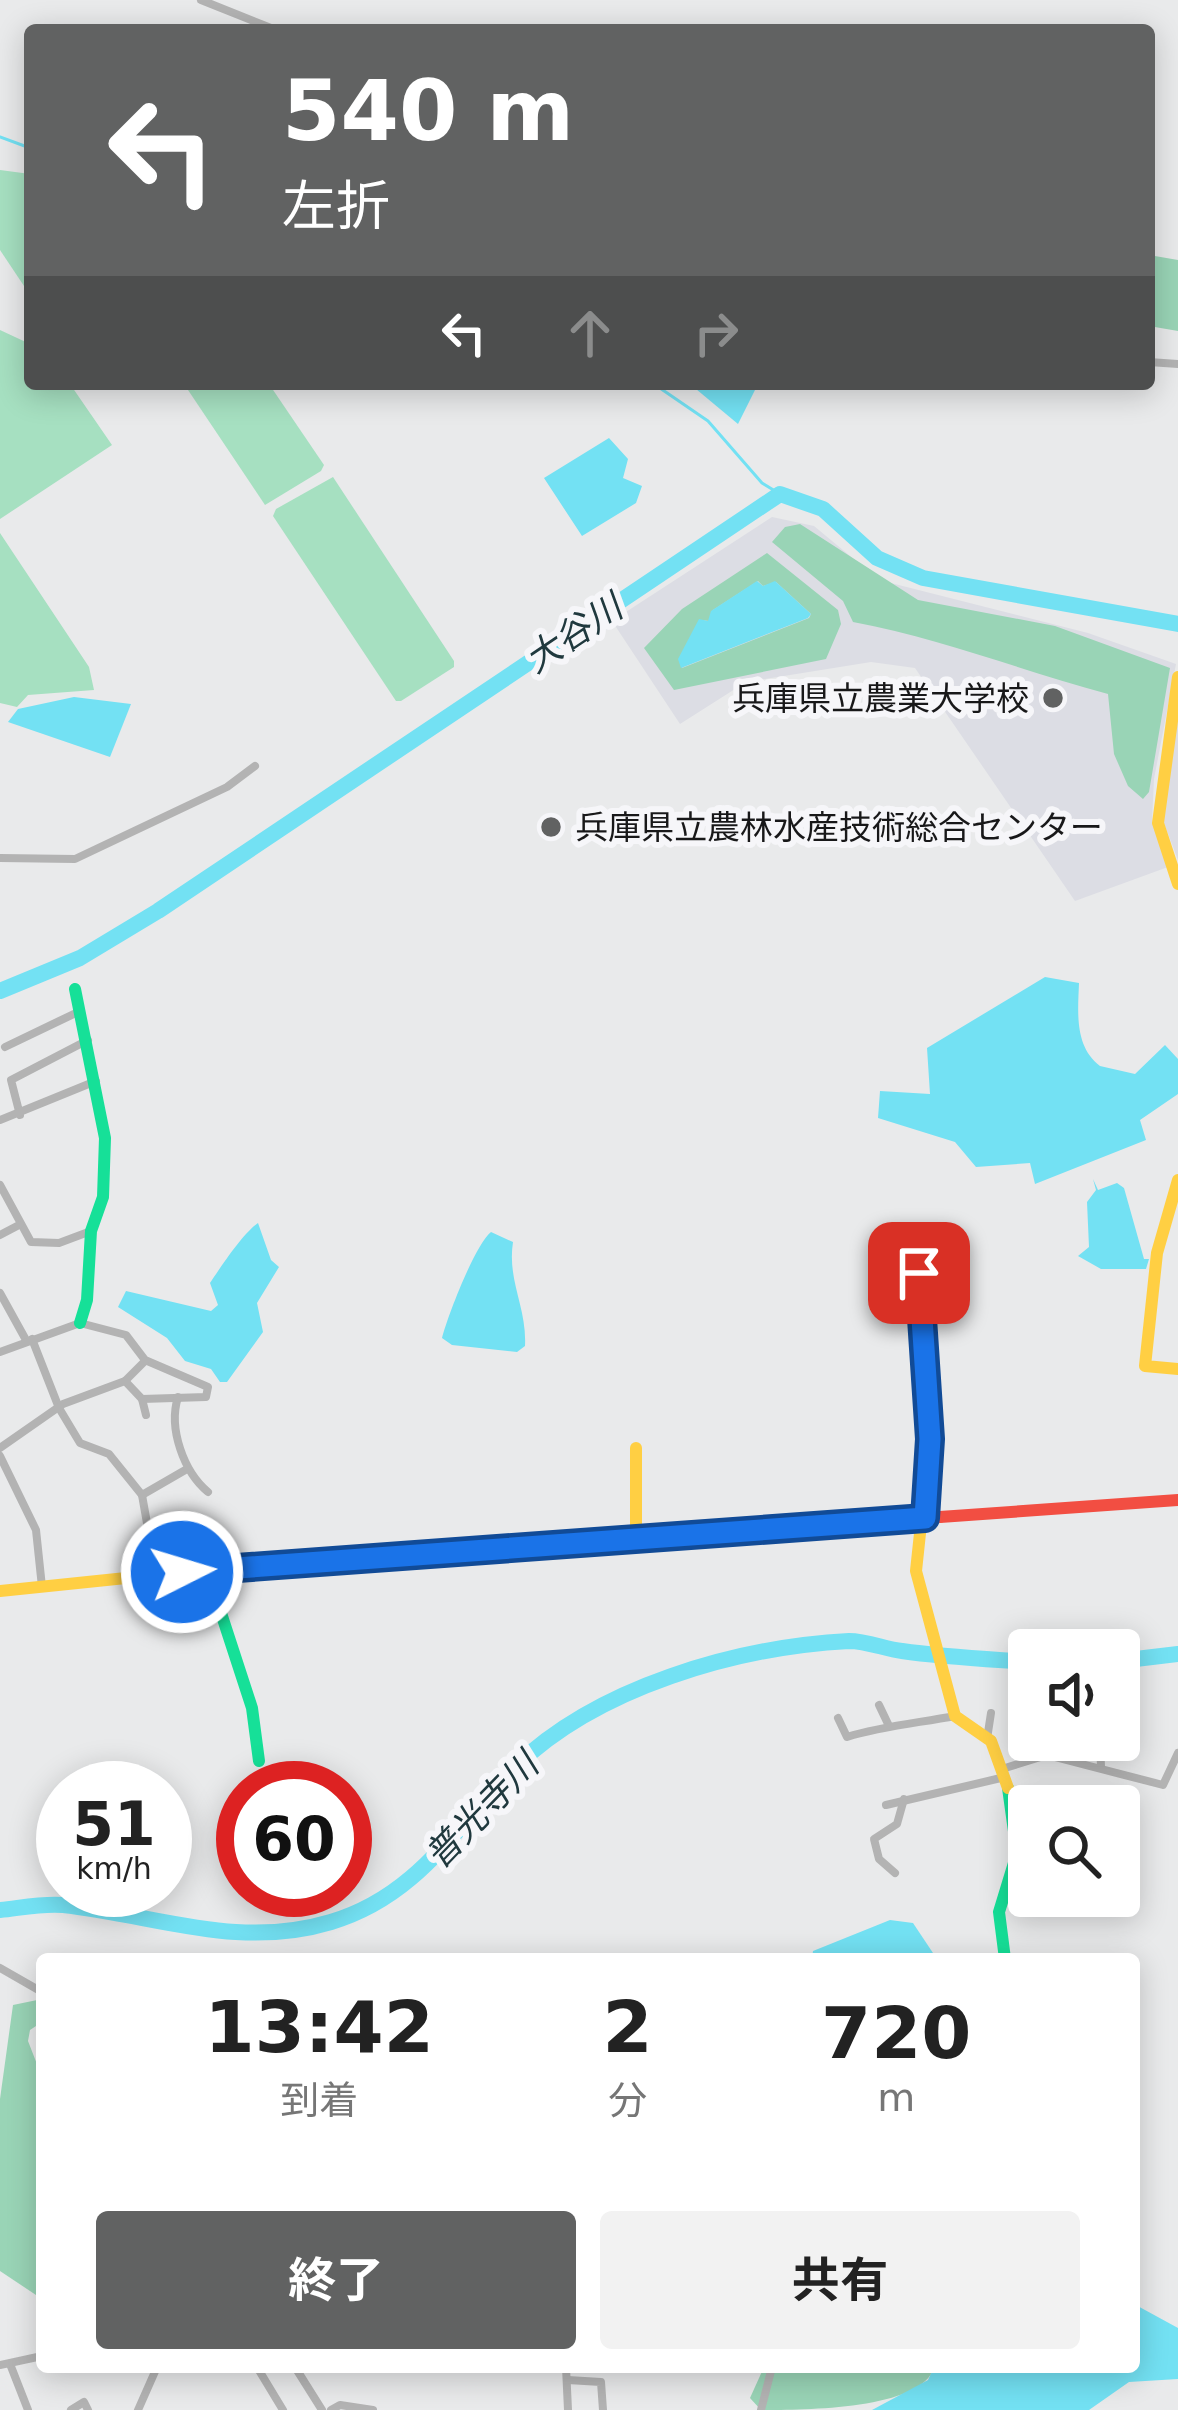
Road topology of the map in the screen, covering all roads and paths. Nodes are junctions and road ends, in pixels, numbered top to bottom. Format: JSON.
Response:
{"nodes":[{"id":1,"x":201,"y":0,"type":"edge"},
{"id":2,"x":261,"y":24,"type":"edge"},
{"id":3,"x":1178,"y":677,"type":"edge"},
{"id":4,"x":255,"y":766,"type":"dead end"},
{"id":5,"x":0,"y":858,"type":"edge"},
{"id":6,"x":1175,"y":868,"type":"edge"},
{"id":7,"x":1178,"y":884,"type":"edge"},
{"id":8,"x":75,"y":989,"type":"dead end"},
{"id":9,"x":80,"y":1011,"type":"junction"},
{"id":10,"x":88,"y":1040,"type":"junction"},
{"id":11,"x":5,"y":1047,"type":"dead end"},
{"id":12,"x":96,"y":1081,"type":"junction"},
{"id":13,"x":20,"y":1114,"type":"junction"},
{"id":14,"x":0,"y":1120,"type":"edge"},
{"id":15,"x":1178,"y":1180,"type":"edge"},
{"id":16,"x":0,"y":1187,"type":"edge"},
{"id":17,"x":19,"y":1225,"type":"junction"},
{"id":18,"x":91,"y":1231,"type":"junction"},
{"id":19,"x":0,"y":1235,"type":"edge"},
{"id":20,"x":919,"y":1273,"type":"dead end"},
{"id":21,"x":0,"y":1293,"type":"edge"},
{"id":22,"x":80,"y":1322,"type":"junction"},
{"id":23,"x":29,"y":1340,"type":"junction"},
{"id":24,"x":0,"y":1352,"type":"edge"},
{"id":25,"x":145,"y":1360,"type":"junction"},
{"id":26,"x":1178,"y":1369,"type":"edge"},
{"id":27,"x":125,"y":1381,"type":"junction"},
{"id":28,"x":178,"y":1397,"type":"junction"},
{"id":29,"x":142,"y":1399,"type":"junction"},
{"id":30,"x":59,"y":1408,"type":"junction"},
{"id":31,"x":146,"y":1415,"type":"dead end"},
{"id":32,"x":636,"y":1448,"type":"dead end"},
{"id":33,"x":0,"y":1452,"type":"edge"},
{"id":34,"x":187,"y":1469,"type":"junction"},
{"id":35,"x":2,"y":1474,"type":"edge"},
{"id":36,"x":208,"y":1492,"type":"dead end"},
{"id":37,"x":142,"y":1495,"type":"junction"},
{"id":38,"x":1178,"y":1500,"type":"edge"},
{"id":39,"x":925,"y":1518,"type":"junction"},
{"id":40,"x":198,"y":1533,"type":"dead end"},
{"id":41,"x":636,"y":1539,"type":"junction"},
{"id":42,"x":210,"y":1569,"type":"junction"},
{"id":43,"x":157,"y":1574,"type":"junction"},
{"id":44,"x":42,"y":1588,"type":"junction"},
{"id":45,"x":0,"y":1591,"type":"edge"},
{"id":46,"x":879,"y":1705,"type":"dead end"},
{"id":47,"x":992,"y":1713,"type":"dead end"},
{"id":48,"x":955,"y":1716,"type":"junction"},
{"id":49,"x":838,"y":1718,"type":"dead end"},
{"id":50,"x":889,"y":1726,"type":"junction"},
{"id":51,"x":987,"y":1739,"type":"junction"},
{"id":52,"x":1178,"y":1753,"type":"edge"},
{"id":53,"x":259,"y":1761,"type":"dead end"},
{"id":54,"x":1032,"y":1761,"type":"edge"},
{"id":55,"x":1070,"y":1761,"type":"edge"},
{"id":56,"x":1101,"y":1761,"type":"edge"},
{"id":57,"x":1101,"y":1767,"type":"junction"},
{"id":58,"x":1005,"y":1772,"type":"junction"},
{"id":59,"x":904,"y":1799,"type":"junction"},
{"id":60,"x":886,"y":1805,"type":"dead end"},
{"id":61,"x":895,"y":1873,"type":"dead end"},
{"id":62,"x":1004,"y":1953,"type":"edge"},
{"id":63,"x":0,"y":1968,"type":"edge"},
{"id":64,"x":36,"y":1989,"type":"edge"},
{"id":65,"x":36,"y":2357,"type":"edge"},
{"id":66,"x":5,"y":2365,"type":"edge"},
{"id":67,"x":155,"y":2373,"type":"edge"},
{"id":68,"x":261,"y":2373,"type":"edge"},
{"id":69,"x":299,"y":2373,"type":"edge"},
{"id":70,"x":567,"y":2373,"type":"edge"},
{"id":71,"x":770,"y":2373,"type":"edge"},
{"id":72,"x":568,"y":2380,"type":"junction"},
{"id":73,"x":140,"y":2408,"type":"edge"},
{"id":74,"x":28,"y":2410,"type":"edge"},
{"id":75,"x":71,"y":2410,"type":"edge"},
{"id":76,"x":88,"y":2410,"type":"edge"},
{"id":77,"x":283,"y":2410,"type":"edge"},
{"id":78,"x":326,"y":2410,"type":"edge"},
{"id":79,"x":373,"y":2410,"type":"edge"},
{"id":80,"x":568,"y":2410,"type":"edge"},
{"id":81,"x":603,"y":2410,"type":"edge"},
{"id":82,"x":761,"y":2410,"type":"edge"}],
"edges":[{"from":1,"to":2,"type":"street"},
{"from":3,"to":6,"type":"street"},
{"from":4,"to":5,"type":"street"},
{"from":6,"to":7,"type":"street"},
{"from":8,"to":9,"type":"street"},
{"from":9,"to":10,"type":"street"},
{"from":9,"to":11,"type":"street"},
{"from":10,"to":12,"type":"street"},
{"from":10,"to":13,"type":"street"},
{"from":12,"to":13,"type":"street"},
{"from":12,"to":18,"type":"street"},
{"from":13,"to":14,"type":"street"},
{"from":15,"to":26,"type":"street"},
{"from":16,"to":17,"type":"street"},
{"from":17,"to":18,"type":"street"},
{"from":17,"to":19,"type":"street"},
{"from":18,"to":22,"type":"street"},
{"from":20,"to":39,"type":"street"},
{"from":21,"to":23,"type":"street"},
{"from":22,"to":23,"type":"street"},
{"from":22,"to":25,"type":"street"},
{"from":23,"to":24,"type":"street"},
{"from":23,"to":30,"type":"street"},
{"from":25,"to":27,"type":"street"},
{"from":25,"to":28,"type":"street"},
{"from":27,"to":29,"type":"street"},
{"from":27,"to":30,"type":"street"},
{"from":28,"to":29,"type":"street"},
{"from":28,"to":34,"type":"street"},
{"from":29,"to":31,"type":"street"},
{"from":30,"to":33,"type":"street"},
{"from":30,"to":37,"type":"street"},
{"from":32,"to":41,"type":"street"},
{"from":33,"to":35,"type":"street"},
{"from":34,"to":36,"type":"street"},
{"from":34,"to":37,"type":"street"},
{"from":35,"to":44,"type":"street"},
{"from":37,"to":43,"type":"street"},
{"from":38,"to":39,"type":"street"},
{"from":39,"to":41,"type":"street"},
{"from":39,"to":48,"type":"street"},
{"from":40,"to":42,"type":"street"},
{"from":41,"to":42,"type":"street"},
{"from":42,"to":43,"type":"street"},
{"from":42,"to":53,"type":"street"},
{"from":43,"to":44,"type":"street"},
{"from":44,"to":45,"type":"street"},
{"from":46,"to":50,"type":"street"},
{"from":47,"to":51,"type":"street"},
{"from":48,"to":50,"type":"street"},
{"from":48,"to":51,"type":"street"},
{"from":49,"to":50,"type":"street"},
{"from":51,"to":58,"type":"street"},
{"from":52,"to":57,"type":"street"},
{"from":54,"to":58,"type":"street"},
{"from":55,"to":57,"type":"street"},
{"from":56,"to":57,"type":"street"},
{"from":58,"to":59,"type":"street"},
{"from":58,"to":62,"type":"street"},
{"from":59,"to":60,"type":"street"},
{"from":59,"to":61,"type":"street"},
{"from":63,"to":64,"type":"street"},
{"from":65,"to":66,"type":"street"},
{"from":66,"to":74,"type":"street"},
{"from":67,"to":73,"type":"street"},
{"from":68,"to":77,"type":"street"},
{"from":69,"to":78,"type":"street"},
{"from":70,"to":72,"type":"street"},
{"from":71,"to":82,"type":"street"},
{"from":72,"to":80,"type":"street"},
{"from":72,"to":81,"type":"street"},
{"from":75,"to":76,"type":"street"},
{"from":78,"to":79,"type":"street"}]}
